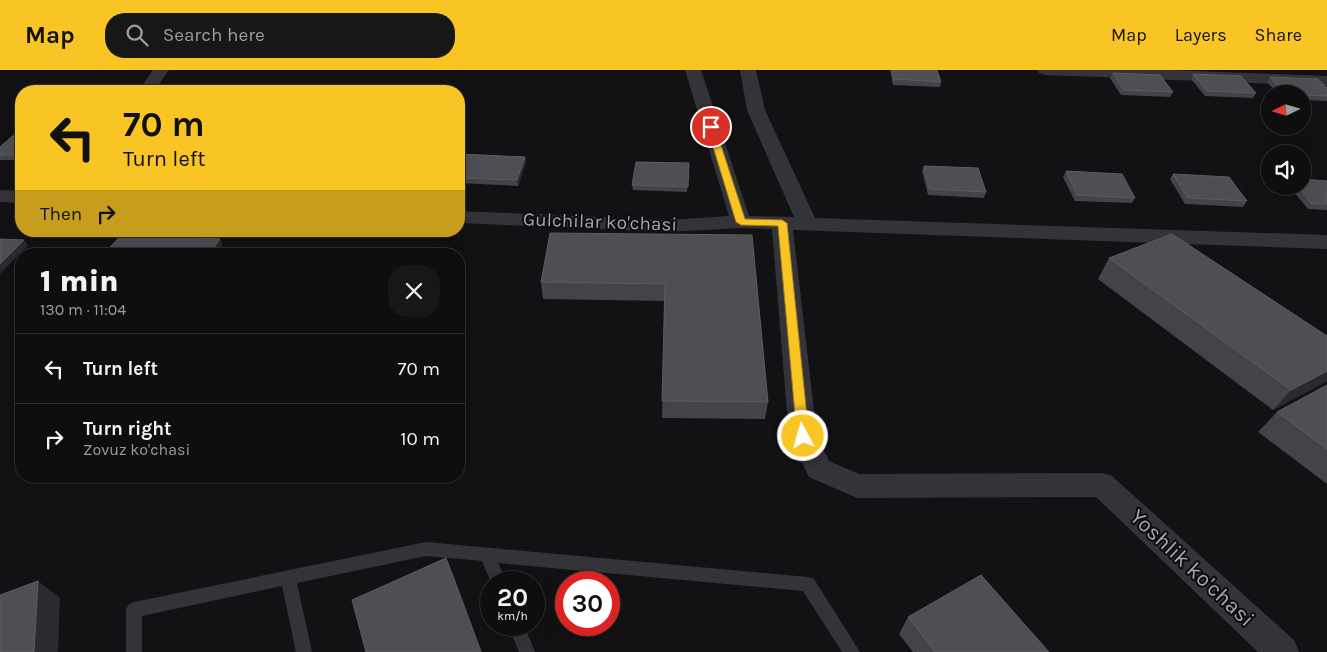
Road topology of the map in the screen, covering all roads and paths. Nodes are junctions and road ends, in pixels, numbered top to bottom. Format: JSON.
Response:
{"nodes":[{"id":1,"x":161,"y":70,"type":"edge"},
{"id":2,"x":693,"y":70,"type":"edge"},
{"id":3,"x":748,"y":70,"type":"edge"},
{"id":4,"x":1045,"y":70,"type":"edge"},
{"id":5,"x":1327,"y":81,"type":"edge"},
{"id":6,"x":150,"y":85,"type":"edge"},
{"id":7,"x":0,"y":196,"type":"edge"},
{"id":8,"x":15,"y":197,"type":"edge"},
{"id":9,"x":465,"y":216,"type":"edge"},
{"id":10,"x":741,"y":222,"type":"junction"},
{"id":11,"x":795,"y":224,"type":"junction"},
{"id":12,"x":1327,"y":242,"type":"edge"},
{"id":13,"x":487,"y":555,"type":"junction"},
{"id":14,"x":494,"y":571,"type":"edge"},
{"id":15,"x":288,"y":578,"type":"junction"},
{"id":16,"x":521,"y":636,"type":"edge"},
{"id":17,"x":134,"y":652,"type":"edge"},
{"id":18,"x":304,"y":652,"type":"edge"},
{"id":19,"x":528,"y":652,"type":"edge"},
{"id":20,"x":852,"y":652,"type":"edge"},
{"id":21,"x":1282,"y":652,"type":"edge"}],
"edges":[{"from":1,"to":6,"type":"street"},
{"from":2,"to":10,"type":"street"},
{"from":3,"to":11,"type":"street"},
{"from":4,"to":5,"type":"street"},
{"from":7,"to":8,"type":"street"},
{"from":9,"to":10,"type":"street","name":"Gulchilar ko'chasi"},
{"from":10,"to":11,"type":"street","name":"Gulchilar ko'chasi"},
{"from":11,"to":12,"type":"street","name":"Gulchilar ko'chasi"},
{"from":11,"to":21,"type":"street","name":"Yoshlik ko'chasi"},
{"from":13,"to":14,"type":"lane"},
{"from":13,"to":15,"type":"lane"},
{"from":13,"to":20,"type":"lane"},
{"from":15,"to":17,"type":"lane"},
{"from":15,"to":18,"type":"lane"},
{"from":16,"to":19,"type":"lane"}]}
